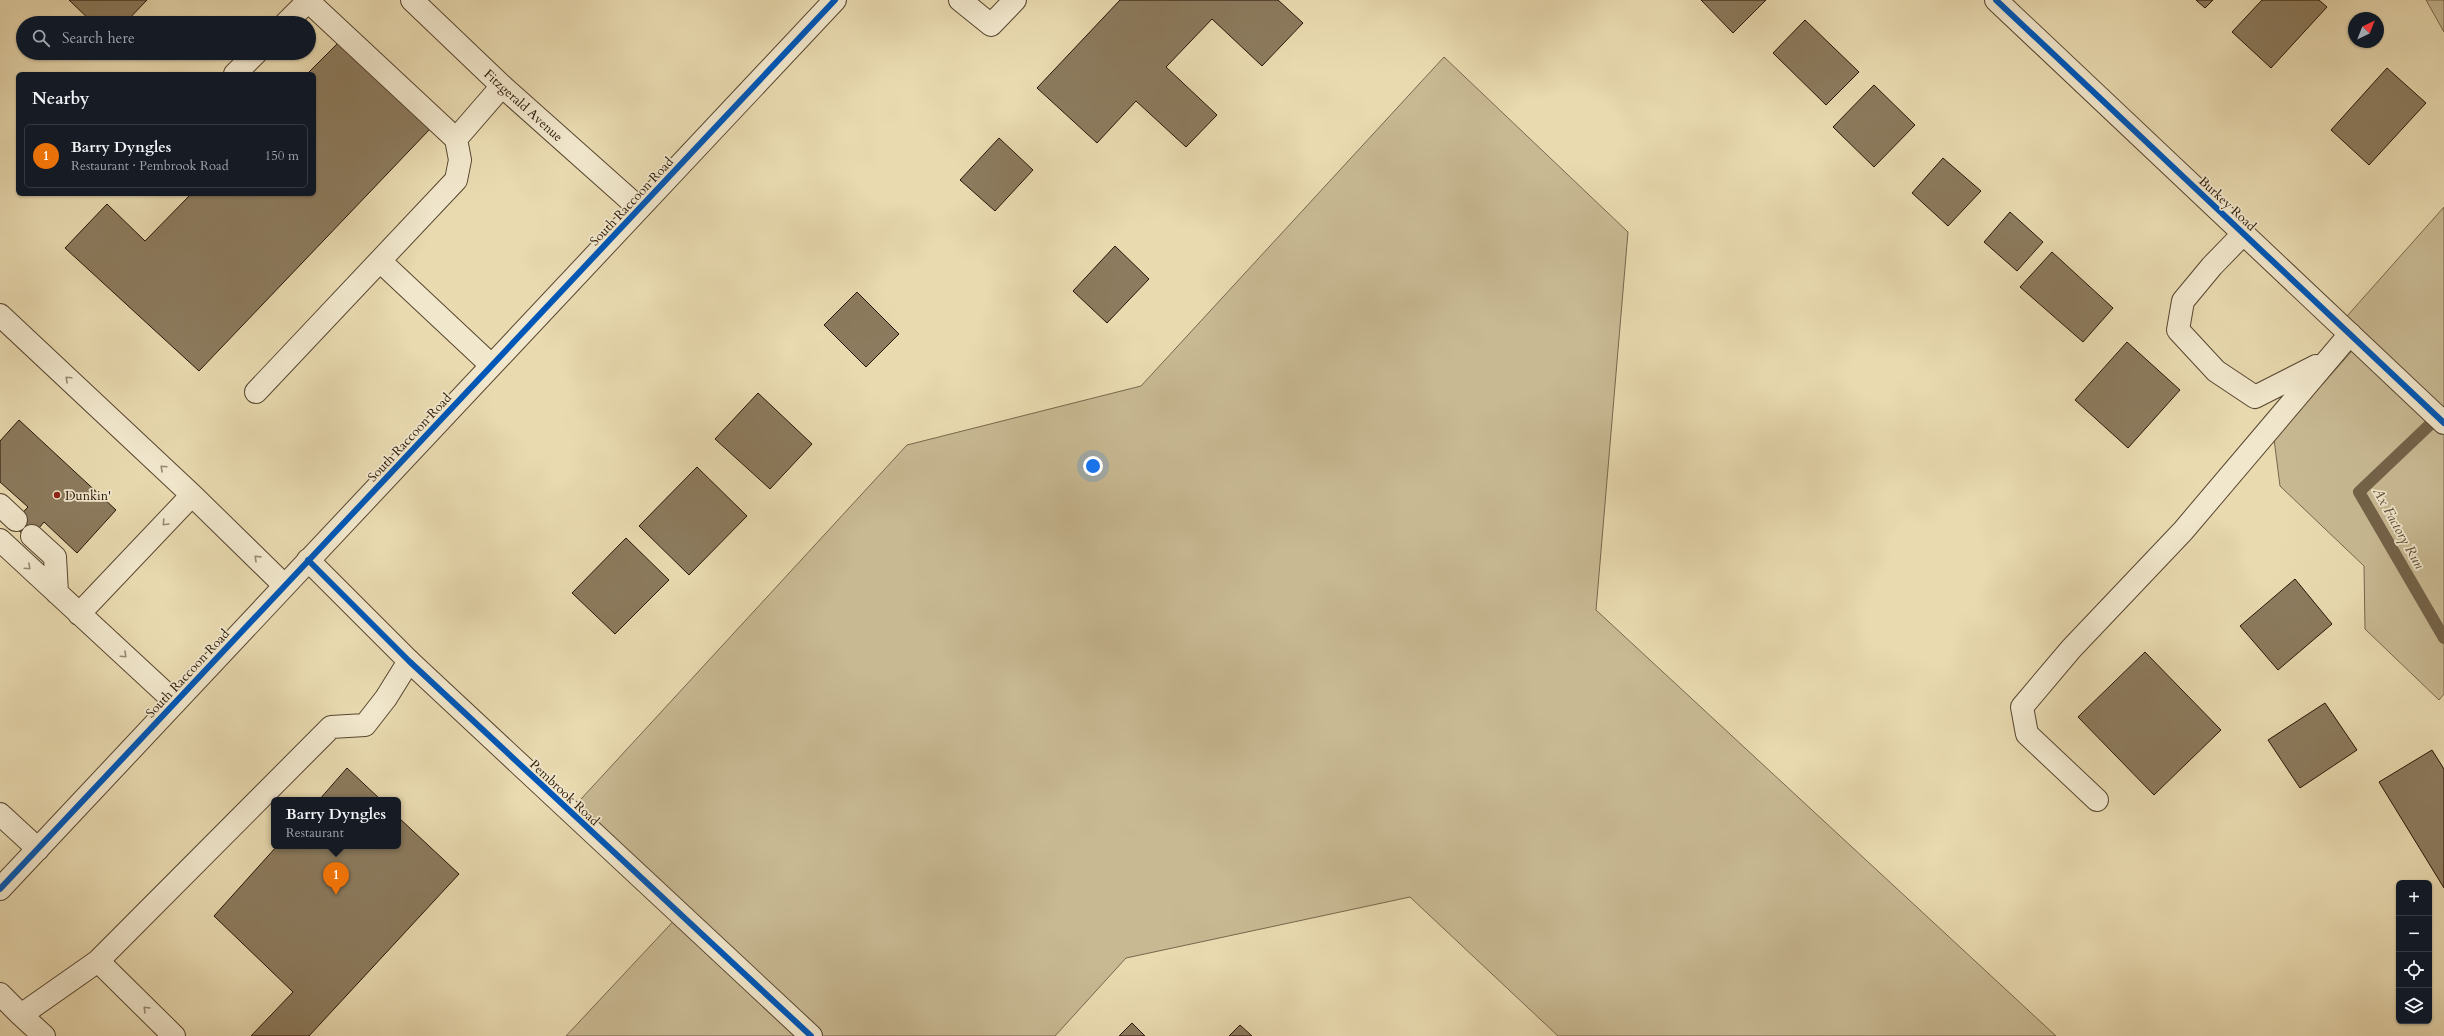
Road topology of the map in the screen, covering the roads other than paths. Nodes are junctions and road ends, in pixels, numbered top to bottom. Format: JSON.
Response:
{"nodes":[{"id":1,"x":308,"y":0,"type":"edge"},
{"id":2,"x":412,"y":0,"type":"edge"},
{"id":3,"x":834,"y":0,"type":"edge"},
{"id":4,"x":960,"y":0,"type":"edge"},
{"id":5,"x":1015,"y":0,"type":"edge"},
{"id":6,"x":1996,"y":0,"type":"edge"},
{"id":7,"x":293,"y":16,"type":"edge"},
{"id":8,"x":249,"y":60,"type":"edge"},
{"id":9,"x":237,"y":72,"type":"edge"},
{"id":10,"x":502,"y":86,"type":"junction"},
{"id":11,"x":456,"y":139,"type":"junction"},
{"id":12,"x":639,"y":208,"type":"junction"},
{"id":13,"x":2244,"y":232,"type":"junction"},
{"id":14,"x":380,"y":261,"type":"junction"},
{"id":15,"x":0,"y":315,"type":"edge"},
{"id":16,"x":2350,"y":334,"type":"junction"},
{"id":17,"x":2325,"y":361,"type":"junction"},
{"id":18,"x":491,"y":365,"type":"junction"},
{"id":19,"x":256,"y":392,"type":"dead end"},
{"id":20,"x":2444,"y":423,"type":"edge"},
{"id":21,"x":192,"y":495,"type":"junction"},
{"id":22,"x":0,"y":505,"type":"edge"},
{"id":23,"x":16,"y":520,"type":"dead end"},
{"id":24,"x":32,"y":536,"type":"dead end"},
{"id":25,"x":0,"y":540,"type":"edge"},
{"id":26,"x":308,"y":560,"type":"junction"},
{"id":27,"x":284,"y":585,"type":"junction"},
{"id":28,"x":57,"y":593,"type":"junction"},
{"id":29,"x":79,"y":614,"type":"junction"},
{"id":30,"x":409,"y":661,"type":"junction"},
{"id":31,"x":174,"y":702,"type":"junction"},
{"id":32,"x":2097,"y":800,"type":"dead end"},
{"id":33,"x":0,"y":814,"type":"edge"},
{"id":34,"x":38,"y":849,"type":"junction"},
{"id":35,"x":0,"y":889,"type":"edge"},
{"id":36,"x":98,"y":961,"type":"junction"},
{"id":37,"x":0,"y":994,"type":"edge"},
{"id":38,"x":21,"y":1015,"type":"junction"},
{"id":39,"x":44,"y":1036,"type":"edge"},
{"id":40,"x":174,"y":1036,"type":"edge"},
{"id":41,"x":811,"y":1036,"type":"edge"}],
"edges":[{"from":1,"to":7,"type":"street"},
{"from":1,"to":11,"type":"street"},
{"from":2,"to":10,"type":"street","name":"Fitzgerald Avenue"},
{"from":3,"to":12,"type":"street","name":"South Raccoon Road"},
{"from":4,"to":5,"type":"street"},
{"from":6,"to":13,"type":"street","name":"Burkey Road"},
{"from":8,"to":9,"type":"street"},
{"from":10,"to":11,"type":"street"},
{"from":10,"to":12,"type":"street","name":"Fitzgerald Avenue"},
{"from":11,"to":14,"type":"street"},
{"from":12,"to":18,"type":"street","name":"South Raccoon Road"},
{"from":13,"to":16,"type":"street","name":"Burkey Road"},
{"from":13,"to":17,"type":"street"},
{"from":14,"to":18,"type":"street"},
{"from":14,"to":19,"type":"street"},
{"from":21,"to":15,"type":"street","one_way":true},
{"from":16,"to":17,"type":"street"},
{"from":16,"to":20,"type":"street","name":"Burkey Road"},
{"from":17,"to":32,"type":"street"},
{"from":18,"to":26,"type":"street","name":"South Raccoon Road"},
{"from":27,"to":21,"type":"street","one_way":true},
{"from":21,"to":29,"type":"street","one_way":true},
{"from":22,"to":23,"type":"street"},
{"from":24,"to":28,"type":"street"},
{"from":25,"to":28,"type":"street","one_way":true},
{"from":26,"to":27,"type":"street","name":"South Raccoon Road"},
{"from":26,"to":30,"type":"street","name":"Pembrook Road"},
{"from":27,"to":31,"type":"street","name":"South Raccoon Road"},
{"from":28,"to":29,"type":"street"},
{"from":29,"to":31,"type":"street","one_way":true},
{"from":30,"to":36,"type":"street"},
{"from":30,"to":41,"type":"street","name":"Pembrook Road"},
{"from":31,"to":34,"type":"street","name":"South Raccoon Road"},
{"from":33,"to":34,"type":"street"},
{"from":34,"to":35,"type":"street","name":"South Raccoon Road"},
{"from":36,"to":38,"type":"street"},
{"from":40,"to":36,"type":"street","one_way":true},
{"from":37,"to":38,"type":"street"},
{"from":38,"to":39,"type":"street"}]}
